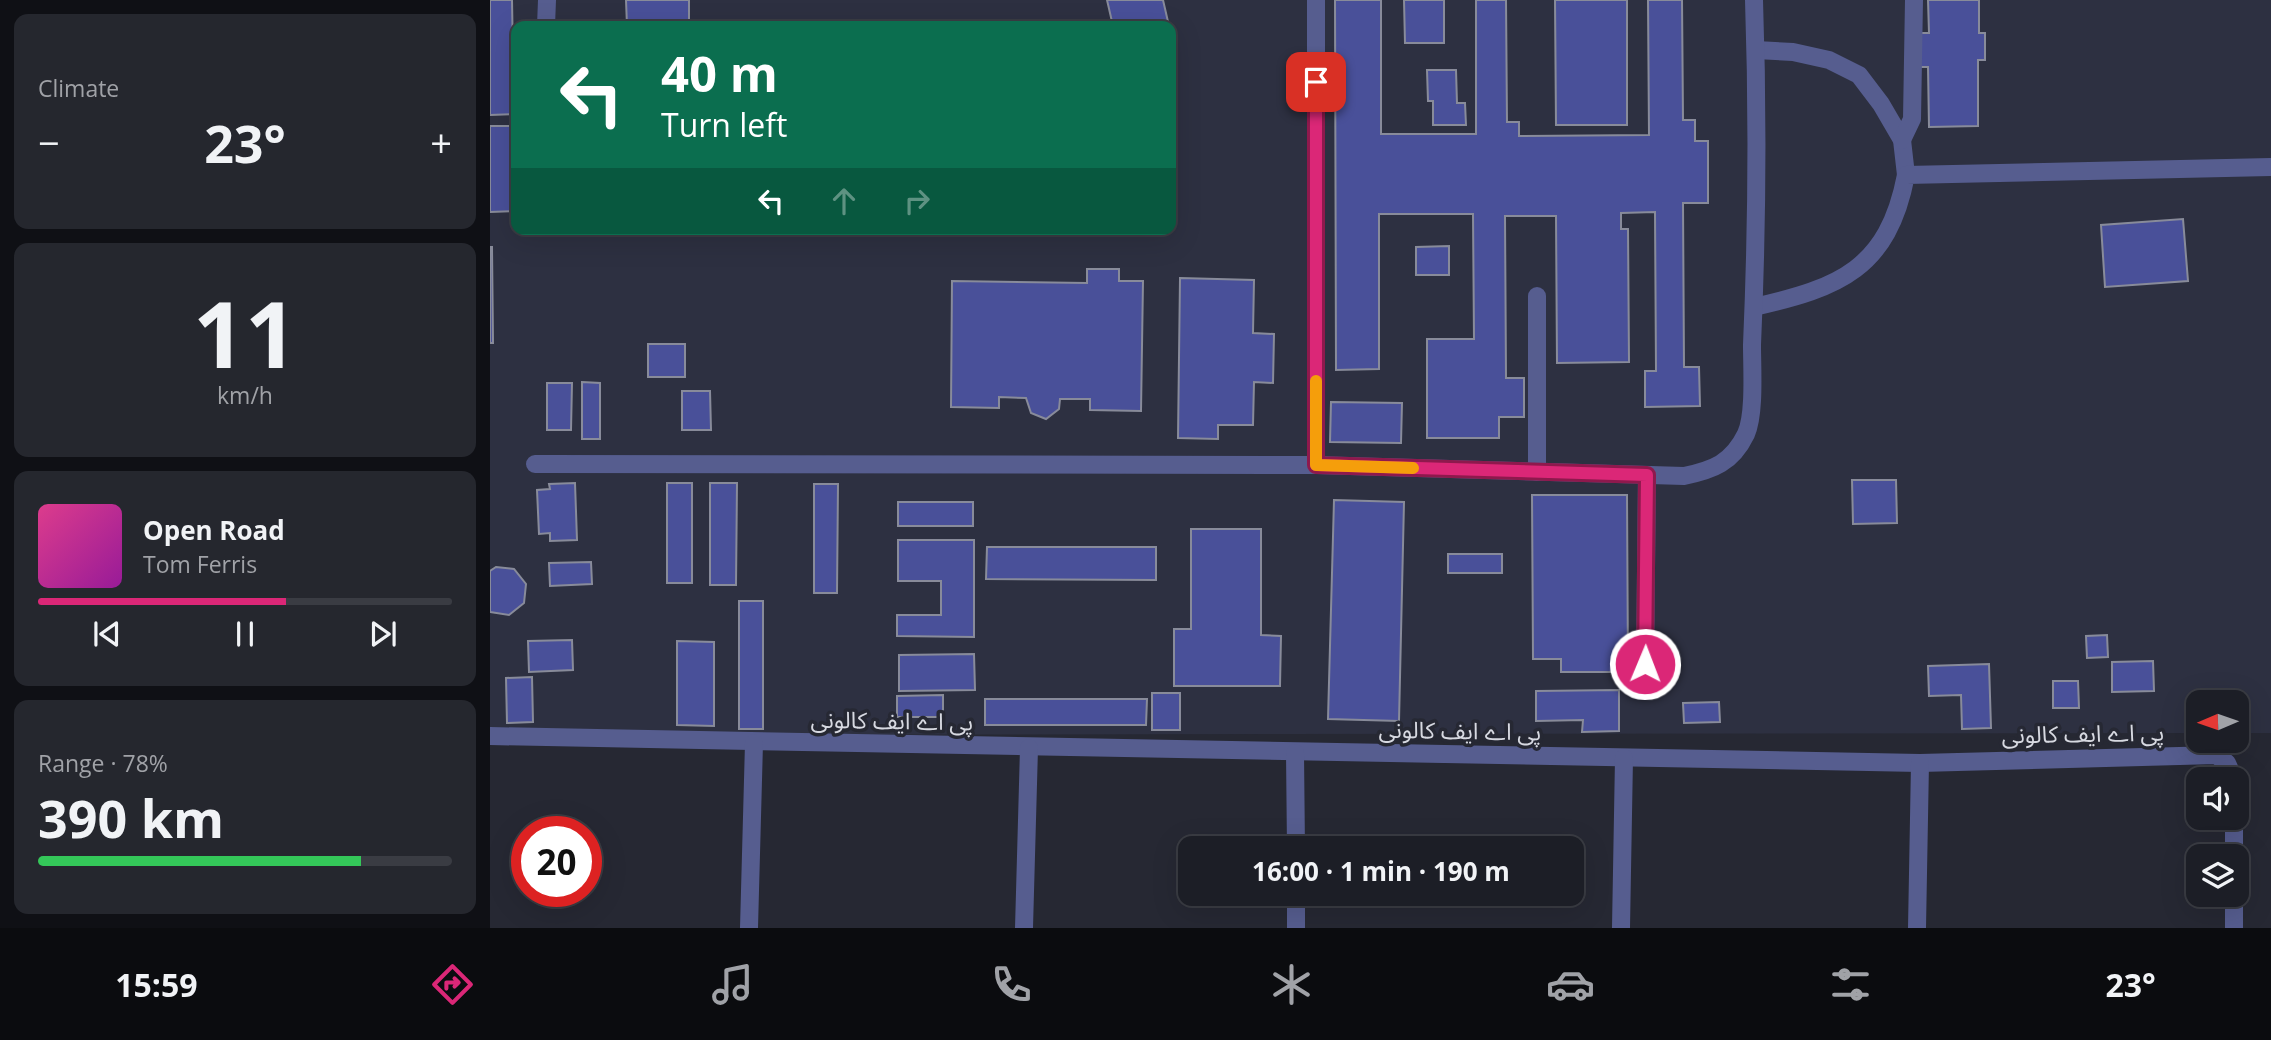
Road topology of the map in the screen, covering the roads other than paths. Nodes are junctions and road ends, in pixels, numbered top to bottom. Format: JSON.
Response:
{"nodes":[{"id":1,"x":547,"y":0,"type":"edge"},
{"id":2,"x":1316,"y":0,"type":"edge"},
{"id":3,"x":1754,"y":0,"type":"edge"},
{"id":4,"x":1913,"y":0,"type":"edge"},
{"id":5,"x":547,"y":21,"type":"edge"},
{"id":6,"x":1756,"y":50,"type":"junction"},
{"id":7,"x":1902,"y":140,"type":"junction"},
{"id":8,"x":2271,"y":167,"type":"edge"},
{"id":9,"x":1906,"y":175,"type":"junction"},
{"id":10,"x":1537,"y":296,"type":"dead end"},
{"id":11,"x":1754,"y":307,"type":"junction"},
{"id":12,"x":535,"y":464,"type":"dead end"},
{"id":13,"x":1316,"y":465,"type":"junction"},
{"id":14,"x":1537,"y":472,"type":"junction"},
{"id":15,"x":1647,"y":475,"type":"junction"},
{"id":16,"x":1645,"y":664,"type":"dead end"},
{"id":17,"x":490,"y":736,"type":"edge"},
{"id":18,"x":754,"y":743,"type":"junction"},
{"id":19,"x":1029,"y":748,"type":"junction"},
{"id":20,"x":1295,"y":753,"type":"junction"},
{"id":21,"x":1625,"y":758,"type":"junction"},
{"id":22,"x":1920,"y":763,"type":"junction"},
{"id":23,"x":2229,"y":767,"type":"edge"},
{"id":24,"x":1296,"y":836,"type":"edge"},
{"id":25,"x":1296,"y":906,"type":"edge"},
{"id":26,"x":2234,"y":907,"type":"edge"},
{"id":27,"x":749,"y":928,"type":"edge"},
{"id":28,"x":1024,"y":928,"type":"edge"},
{"id":29,"x":1296,"y":928,"type":"edge"},
{"id":30,"x":1621,"y":928,"type":"edge"},
{"id":31,"x":1917,"y":928,"type":"edge"},
{"id":32,"x":2234,"y":928,"type":"edge"}],
"edges":[{"from":1,"to":5,"type":"street"},
{"from":2,"to":13,"type":"street"},
{"from":3,"to":6,"type":"street"},
{"from":4,"to":7,"type":"street"},
{"from":6,"to":7,"type":"street"},
{"from":6,"to":11,"type":"street"},
{"from":7,"to":9,"type":"street"},
{"from":8,"to":9,"type":"street"},
{"from":9,"to":11,"type":"street"},
{"from":10,"to":14,"type":"street"},
{"from":11,"to":15,"type":"street"},
{"from":12,"to":13,"type":"street"},
{"from":13,"to":14,"type":"street"},
{"from":14,"to":15,"type":"street"},
{"from":15,"to":16,"type":"street"},
{"from":17,"to":18,"type":"street","name":"پی اے ایف کالونی"},
{"from":18,"to":19,"type":"street","name":"پی اے ایف کالونی"},
{"from":18,"to":27,"type":"street"},
{"from":19,"to":20,"type":"street","name":"پی اے ایف کالونی"},
{"from":19,"to":28,"type":"street"},
{"from":20,"to":21,"type":"street","name":"پی اے ایف کالونی"},
{"from":20,"to":24,"type":"street"},
{"from":21,"to":22,"type":"street","name":"پی اے ایف کالونی"},
{"from":21,"to":30,"type":"street"},
{"from":22,"to":23,"type":"street","name":"پی اے ایف کالونی"},
{"from":22,"to":31,"type":"street"},
{"from":25,"to":29,"type":"street"},
{"from":26,"to":32,"type":"street"}]}
